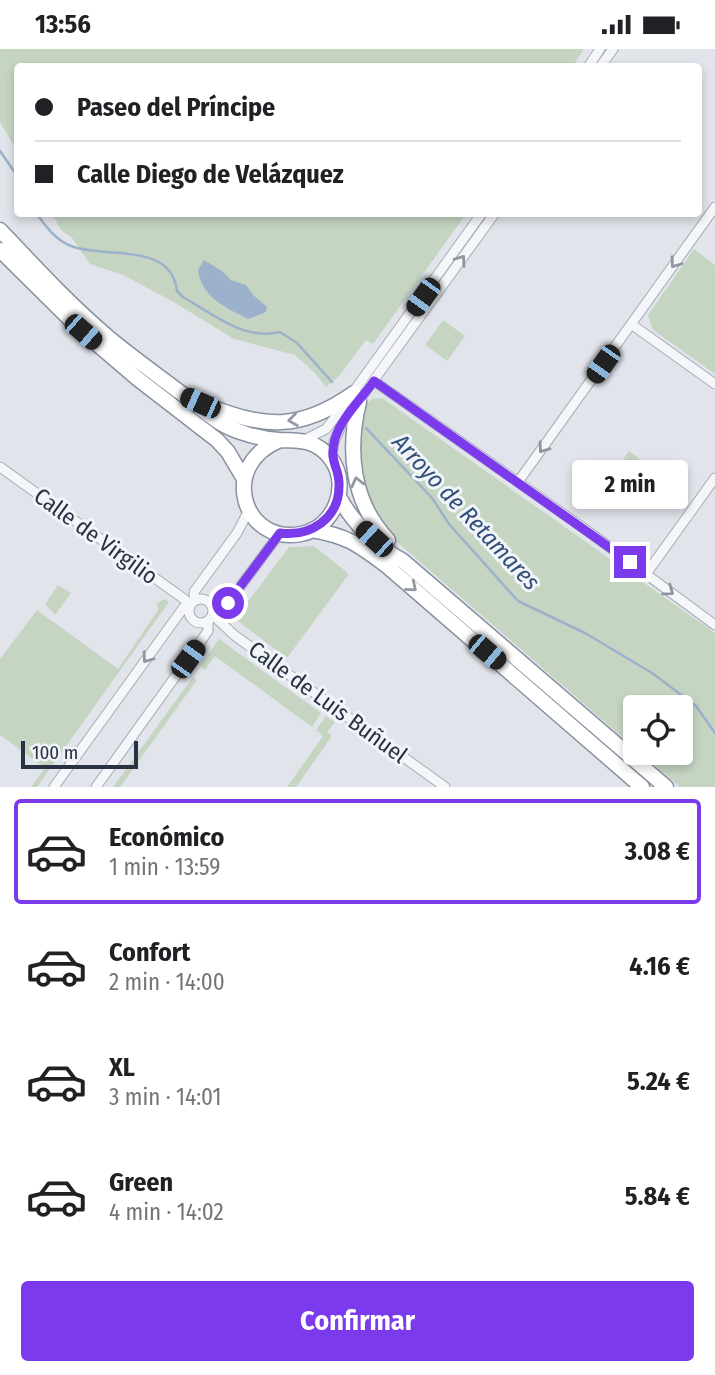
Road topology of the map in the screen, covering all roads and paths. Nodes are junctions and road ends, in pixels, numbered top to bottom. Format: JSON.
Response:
{"nodes":[{"id":1,"x":715,"y":207,"type":"edge"},
{"id":2,"x":479,"y":217,"type":"edge"},
{"id":3,"x":492,"y":217,"type":"edge"},
{"id":4,"x":0,"y":230,"type":"edge"},
{"id":5,"x":0,"y":250,"type":"edge"},
{"id":6,"x":631,"y":324,"type":"junction"},
{"id":7,"x":374,"y":381,"type":"junction"},
{"id":8,"x":715,"y":384,"type":"edge"},
{"id":9,"x":183,"y":394,"type":"junction"},
{"id":10,"x":356,"y":397,"type":"junction"},
{"id":11,"x":279,"y":440,"type":"junction"},
{"id":12,"x":304,"y":440,"type":"junction"},
{"id":13,"x":331,"y":459,"type":"junction"},
{"id":14,"x":0,"y":467,"type":"edge"},
{"id":15,"x":715,"y":478,"type":"edge"},
{"id":16,"x":244,"y":479,"type":"junction"},
{"id":17,"x":518,"y":482,"type":"junction"},
{"id":18,"x":339,"y":497,"type":"junction"},
{"id":19,"x":249,"y":510,"type":"junction"},
{"id":20,"x":312,"y":530,"type":"junction"},
{"id":21,"x":280,"y":533,"type":"junction"},
{"id":22,"x":403,"y":561,"type":"junction"},
{"id":23,"x":646,"y":574,"type":"junction"},
{"id":24,"x":192,"y":604,"type":"junction"},
{"id":25,"x":211,"y":617,"type":"junction"},
{"id":26,"x":715,"y":625,"type":"edge"},
{"id":27,"x":54,"y":787,"type":"edge"},
{"id":28,"x":96,"y":787,"type":"edge"},
{"id":29,"x":445,"y":787,"type":"edge"},
{"id":30,"x":642,"y":787,"type":"edge"},
{"id":31,"x":666,"y":787,"type":"edge"}],
"edges":[{"from":1,"to":6,"type":"street","one_way":true},
{"from":2,"to":10,"type":"street"},
{"from":7,"to":3,"type":"street","one_way":true},
{"from":4,"to":9,"type":"highway"},
{"from":5,"to":16,"type":"highway"},
{"from":6,"to":8,"type":"street"},
{"from":6,"to":17,"type":"street","one_way":true},
{"from":7,"to":10,"type":"street"},
{"from":7,"to":17,"type":"street"},
{"from":10,"to":9,"type":"highway","one_way":true},
{"from":9,"to":11,"type":"highway"},
{"from":10,"to":12,"type":"street"},
{"from":10,"to":13,"type":"street"},
{"from":22,"to":10,"type":"highway","one_way":true},
{"from":11,"to":12,"type":"highway"},
{"from":11,"to":16,"type":"highway"},
{"from":12,"to":13,"type":"highway"},
{"from":13,"to":18,"type":"highway"},
{"from":14,"to":24,"type":"street","name":"Calle de Virgilio"},
{"from":15,"to":23,"type":"street"},
{"from":16,"to":19,"type":"highway"},
{"from":17,"to":23,"type":"street"},
{"from":18,"to":20,"type":"highway"},
{"from":18,"to":22,"type":"highway"},
{"from":19,"to":21,"type":"highway"},
{"from":19,"to":24,"type":"street"},
{"from":20,"to":21,"type":"highway"},
{"from":20,"to":30,"type":"highway","one_way":true},
{"from":21,"to":25,"type":"street"},
{"from":22,"to":31,"type":"highway"},
{"from":23,"to":26,"type":"street","one_way":true},
{"from":24,"to":25,"type":"street"},
{"from":24,"to":25,"type":"street"},
{"from":24,"to":27,"type":"street","one_way":true},
{"from":25,"to":28,"type":"street"},
{"from":25,"to":29,"type":"street","name":"Calle de Luis Buñuel"}]}
